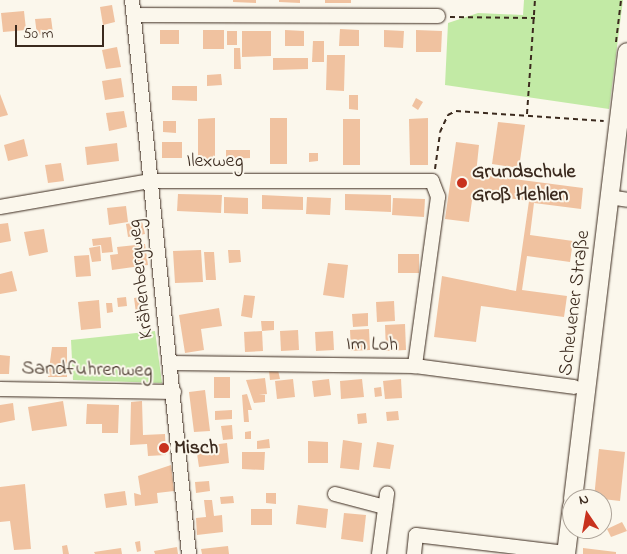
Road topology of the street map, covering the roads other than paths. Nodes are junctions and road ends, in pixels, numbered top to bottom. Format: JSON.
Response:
{"nodes":[{"id":1,"x":132,"y":0,"type":"edge"},
{"id":2,"x":134,"y":14,"type":"junction"},
{"id":3,"x":438,"y":16,"type":"road end"},
{"id":4,"x":627,"y":52,"type":"edge"},
{"id":5,"x":151,"y":181,"type":"junction"},
{"id":6,"x":432,"y":181,"type":"joint"},
{"id":7,"x":609,"y":198,"type":"junction"},
{"id":8,"x":627,"y":200,"type":"edge"},
{"id":9,"x":0,"y":206,"type":"edge"},
{"id":10,"x":170,"y":363,"type":"junction"},
{"id":11,"x":415,"y":366,"type":"junction"},
{"id":12,"x":574,"y":387,"type":"dead end"},
{"id":13,"x":0,"y":389,"type":"edge"},
{"id":14,"x":174,"y":392,"type":"junction"},
{"id":15,"x":574,"y":489,"type":"edge"},
{"id":16,"x":335,"y":494,"type":"dead end"},
{"id":17,"x":568,"y":539,"type":"edge"},
{"id":18,"x":189,"y":554,"type":"edge"},
{"id":19,"x":379,"y":554,"type":"edge"},
{"id":20,"x":414,"y":554,"type":"edge"},
{"id":21,"x":566,"y":554,"type":"edge"}],
"edges":[{"from":1,"to":2,"type":"street","name":"Krähenbergweg"},
{"from":2,"to":3,"type":"street"},
{"from":2,"to":5,"type":"street","name":"Krähenbergweg"},
{"from":4,"to":7,"type":"main road","name":"Scheuener Straße"},
{"from":5,"to":6,"type":"street","name":"Ilexweg"},
{"from":5,"to":9,"type":"street","name":"Ilexweg"},
{"from":5,"to":10,"type":"street","name":"Krähenbergweg"},
{"from":6,"to":11,"type":"street","name":"Im Loh"},
{"from":7,"to":8,"type":"street"},
{"from":7,"to":15,"type":"main road","name":"Scheuener Straße"},
{"from":10,"to":11,"type":"street","name":"Im Loh"},
{"from":10,"to":14,"type":"street","name":"Krähenbergweg"},
{"from":11,"to":12,"type":"street"},
{"from":13,"to":14,"type":"street","name":"Sandfuhrenweg"},
{"from":14,"to":18,"type":"street","name":"Krähenbergweg"},
{"from":16,"to":19,"type":"street"},
{"from":17,"to":21,"type":"main road"},
{"from":20,"to":21,"type":"street"}]}
